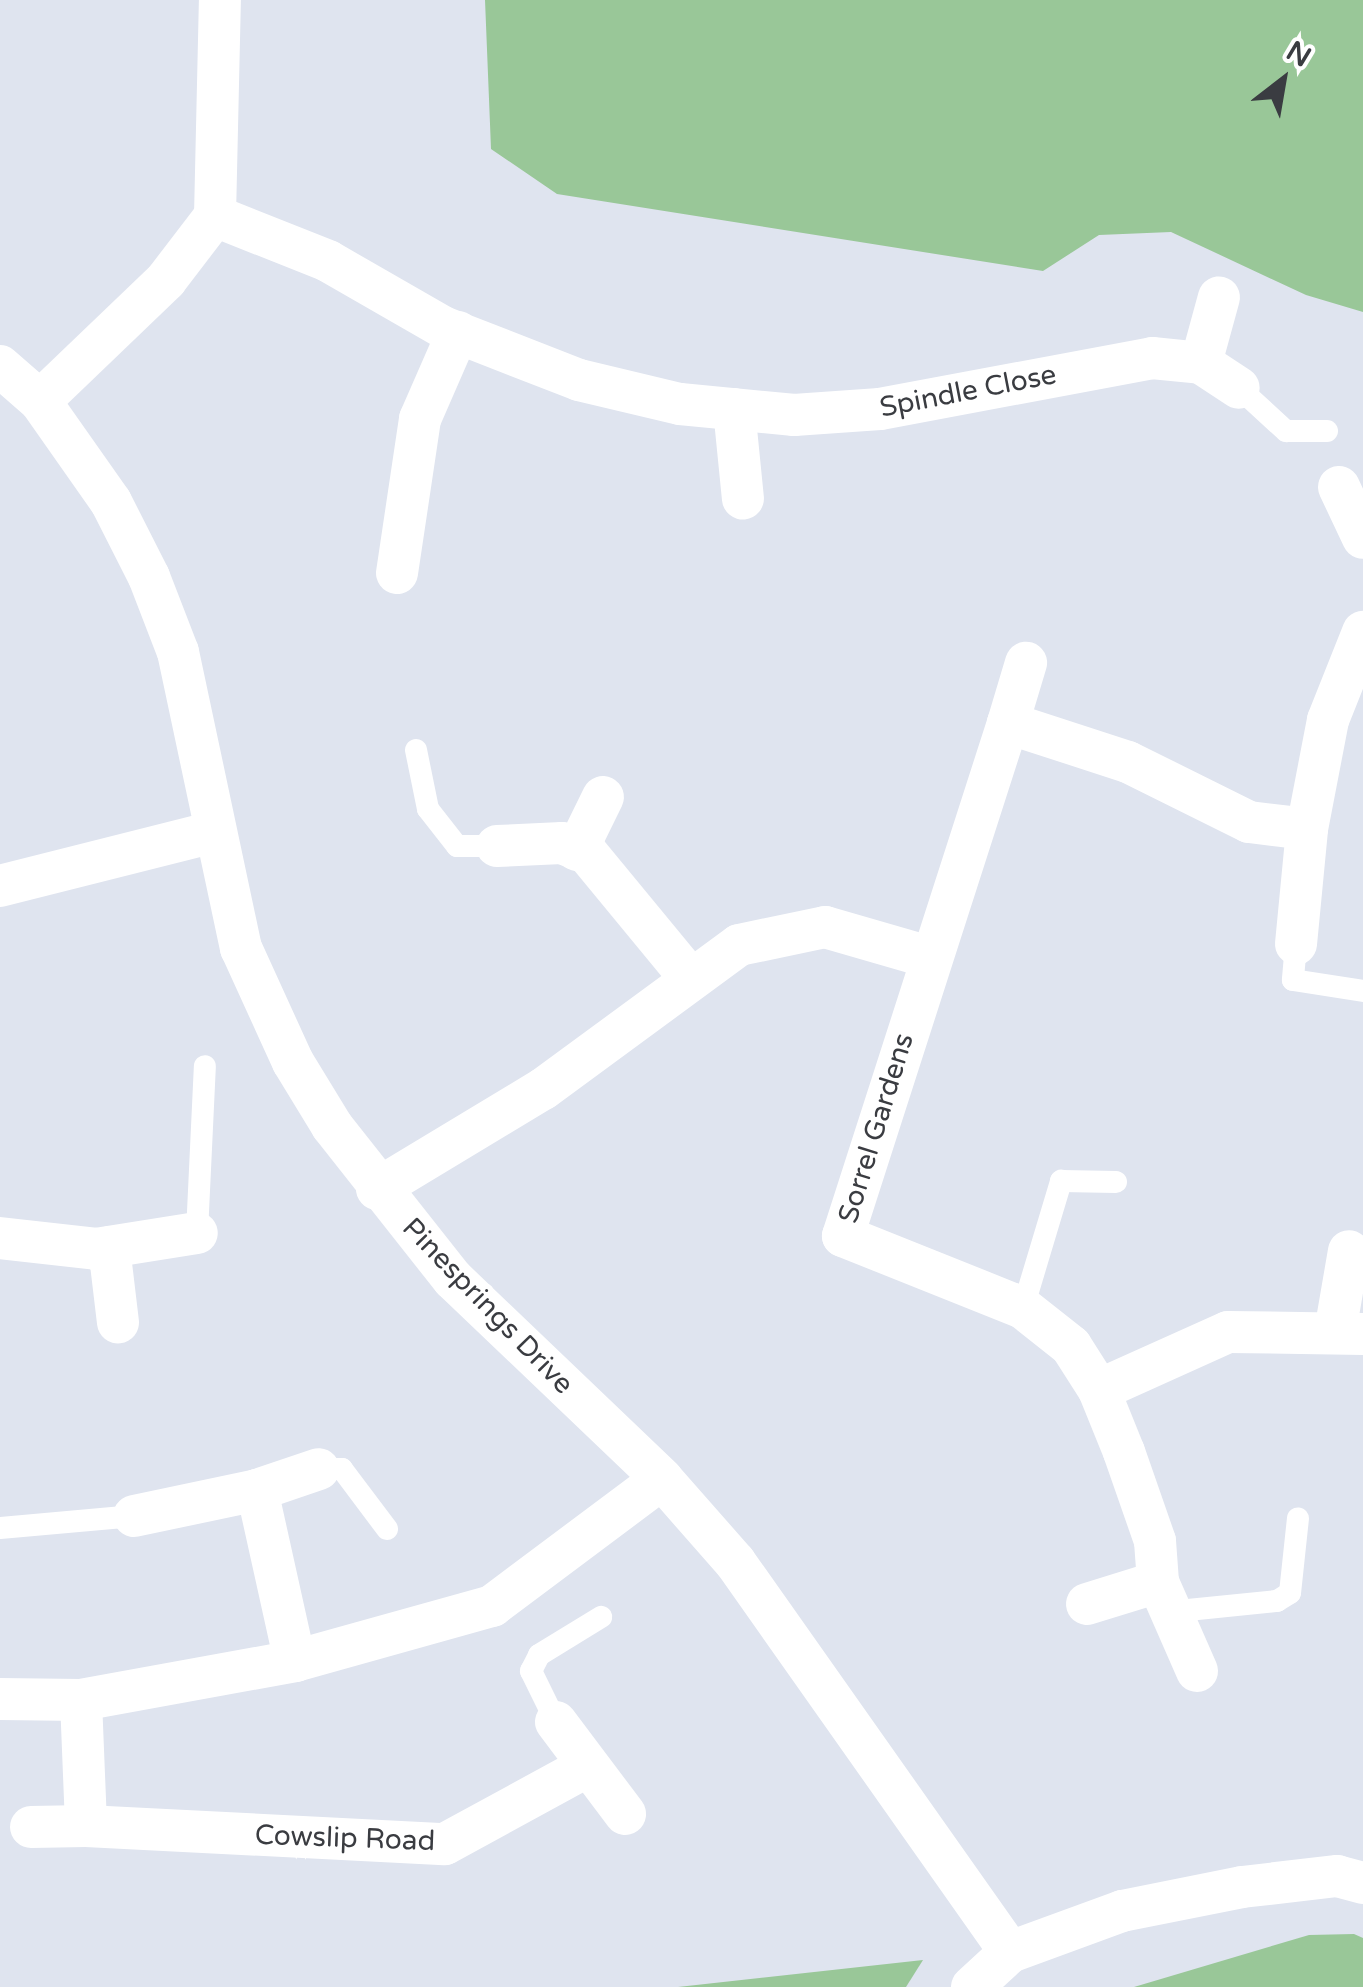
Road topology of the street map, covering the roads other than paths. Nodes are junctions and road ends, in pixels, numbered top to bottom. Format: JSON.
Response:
{"nodes":[{"id":1,"x":220,"y":0,"type":"edge"},
{"id":2,"x":215,"y":216,"type":"junction"},
{"id":3,"x":1220,"y":297,"type":"dead end"},
{"id":4,"x":458,"y":332,"type":"junction"},
{"id":5,"x":1202,"y":363,"type":"junction"},
{"id":6,"x":0,"y":366,"type":"edge"},
{"id":7,"x":1239,"y":388,"type":"joint"},
{"id":8,"x":40,"y":401,"type":"junction"},
{"id":9,"x":734,"y":409,"type":"junction"},
{"id":10,"x":1327,"y":431,"type":"dead end"},
{"id":11,"x":1339,"y":487,"type":"dead end"},
{"id":12,"x":743,"y":499,"type":"dead end"},
{"id":13,"x":1363,"y":538,"type":"edge"},
{"id":14,"x":397,"y":573,"type":"dead end"},
{"id":15,"x":1363,"y":632,"type":"edge"},
{"id":16,"x":1026,"y":663,"type":"dead end"},
{"id":17,"x":1008,"y":723,"type":"junction"},
{"id":18,"x":416,"y":750,"type":"dead end"},
{"id":19,"x":603,"y":797,"type":"dead end"},
{"id":20,"x":1307,"y":830,"type":"junction"},
{"id":21,"x":213,"y":832,"type":"junction"},
{"id":22,"x":496,"y":846,"type":"joint"},
{"id":23,"x":577,"y":850,"type":"junction"},
{"id":24,"x":0,"y":886,"type":"edge"},
{"id":25,"x":1296,"y":944,"type":"joint"},
{"id":26,"x":929,"y":956,"type":"junction"},
{"id":27,"x":690,"y":978,"type":"junction"},
{"id":28,"x":1363,"y":991,"type":"edge"},
{"id":29,"x":205,"y":1066,"type":"dead end"},
{"id":30,"x":1116,"y":1182,"type":"dead end"},
{"id":31,"x":378,"y":1189,"type":"junction"},
{"id":32,"x":196,"y":1232,"type":"joint"},
{"id":33,"x":0,"y":1238,"type":"edge"},
{"id":34,"x":109,"y":1247,"type":"junction"},
{"id":35,"x":1350,"y":1251,"type":"dead end"},
{"id":36,"x":1023,"y":1308,"type":"junction"},
{"id":37,"x":118,"y":1322,"type":"dead end"},
{"id":38,"x":1349,"y":1333,"type":"edge"},
{"id":39,"x":1098,"y":1390,"type":"junction"},
{"id":40,"x":319,"y":1470,"type":"joint"},
{"id":41,"x":662,"y":1479,"type":"junction"},
{"id":42,"x":257,"y":1490,"type":"junction"},
{"id":43,"x":134,"y":1516,"type":"joint"},
{"id":44,"x":1298,"y":1518,"type":"dead end"},
{"id":45,"x":0,"y":1528,"type":"edge"},
{"id":46,"x":387,"y":1529,"type":"dead end"},
{"id":47,"x":1163,"y":1597,"type":"junction"},
{"id":48,"x":1087,"y":1604,"type":"dead end"},
{"id":49,"x":601,"y":1617,"type":"dead end"},
{"id":50,"x":294,"y":1661,"type":"junction"},
{"id":51,"x":1197,"y":1671,"type":"dead end"},
{"id":52,"x":0,"y":1699,"type":"edge"},
{"id":53,"x":82,"y":1700,"type":"junction"},
{"id":54,"x":556,"y":1722,"type":"joint"},
{"id":55,"x":586,"y":1767,"type":"junction"},
{"id":56,"x":625,"y":1814,"type":"dead end"},
{"id":57,"x":86,"y":1826,"type":"junction"},
{"id":58,"x":31,"y":1827,"type":"dead end"},
{"id":59,"x":1363,"y":1883,"type":"edge"},
{"id":60,"x":1010,"y":1952,"type":"junction"},
{"id":61,"x":972,"y":1987,"type":"edge"}],
"edges":[{"from":1,"to":2,"type":"street"},
{"from":2,"to":4,"type":"street","name":"Spindle Close"},
{"from":2,"to":8,"type":"street"},
{"from":3,"to":5,"type":"street"},
{"from":4,"to":9,"type":"street","name":"Spindle Close"},
{"from":4,"to":14,"type":"street"},
{"from":5,"to":7,"type":"street","name":"Spindle Close"},
{"from":5,"to":9,"type":"street","name":"Spindle Close"},
{"from":6,"to":8,"type":"street","name":"Pinesprings Drive"},
{"from":7,"to":10,"type":"lane"},
{"from":8,"to":21,"type":"street","name":"Pinesprings Drive"},
{"from":9,"to":12,"type":"street"},
{"from":11,"to":13,"type":"street"},
{"from":15,"to":20,"type":"street"},
{"from":16,"to":17,"type":"street","name":"Sorrel Gardens"},
{"from":17,"to":20,"type":"street"},
{"from":17,"to":26,"type":"street","name":"Sorrel Gardens"},
{"from":18,"to":22,"type":"lane"},
{"from":19,"to":23,"type":"street"},
{"from":20,"to":25,"type":"street"},
{"from":21,"to":24,"type":"street"},
{"from":21,"to":31,"type":"street","name":"Pinesprings Drive"},
{"from":22,"to":23,"type":"street"},
{"from":23,"to":27,"type":"street"},
{"from":25,"to":28,"type":"lane"},
{"from":26,"to":27,"type":"street"},
{"from":26,"to":36,"type":"street","name":"Sorrel Gardens"},
{"from":27,"to":31,"type":"street"},
{"from":29,"to":32,"type":"lane"},
{"from":30,"to":36,"type":"lane"},
{"from":31,"to":41,"type":"street","name":"Pinesprings Drive"},
{"from":32,"to":34,"type":"street"},
{"from":33,"to":34,"type":"street"},
{"from":34,"to":37,"type":"street"},
{"from":35,"to":38,"type":"street"},
{"from":36,"to":39,"type":"street","name":"Sorrel Gardens"},
{"from":38,"to":39,"type":"street"},
{"from":39,"to":47,"type":"street","name":"Sorrel Gardens"},
{"from":40,"to":42,"type":"street"},
{"from":40,"to":46,"type":"lane"},
{"from":41,"to":50,"type":"street"},
{"from":41,"to":60,"type":"street","name":"Pinesprings Drive"},
{"from":42,"to":43,"type":"street"},
{"from":42,"to":50,"type":"street"},
{"from":43,"to":45,"type":"lane"},
{"from":44,"to":47,"type":"lane"},
{"from":47,"to":48,"type":"street"},
{"from":47,"to":51,"type":"street","name":"Sorrel Gardens"},
{"from":49,"to":54,"type":"lane"},
{"from":50,"to":53,"type":"street"},
{"from":52,"to":53,"type":"street"},
{"from":53,"to":57,"type":"street"},
{"from":54,"to":55,"type":"street"},
{"from":55,"to":56,"type":"street"},
{"from":55,"to":57,"type":"street","name":"Cowslip Road"},
{"from":57,"to":58,"type":"street","name":"Cowslip Road"},
{"from":59,"to":60,"type":"street"},
{"from":60,"to":61,"type":"street"}]}
